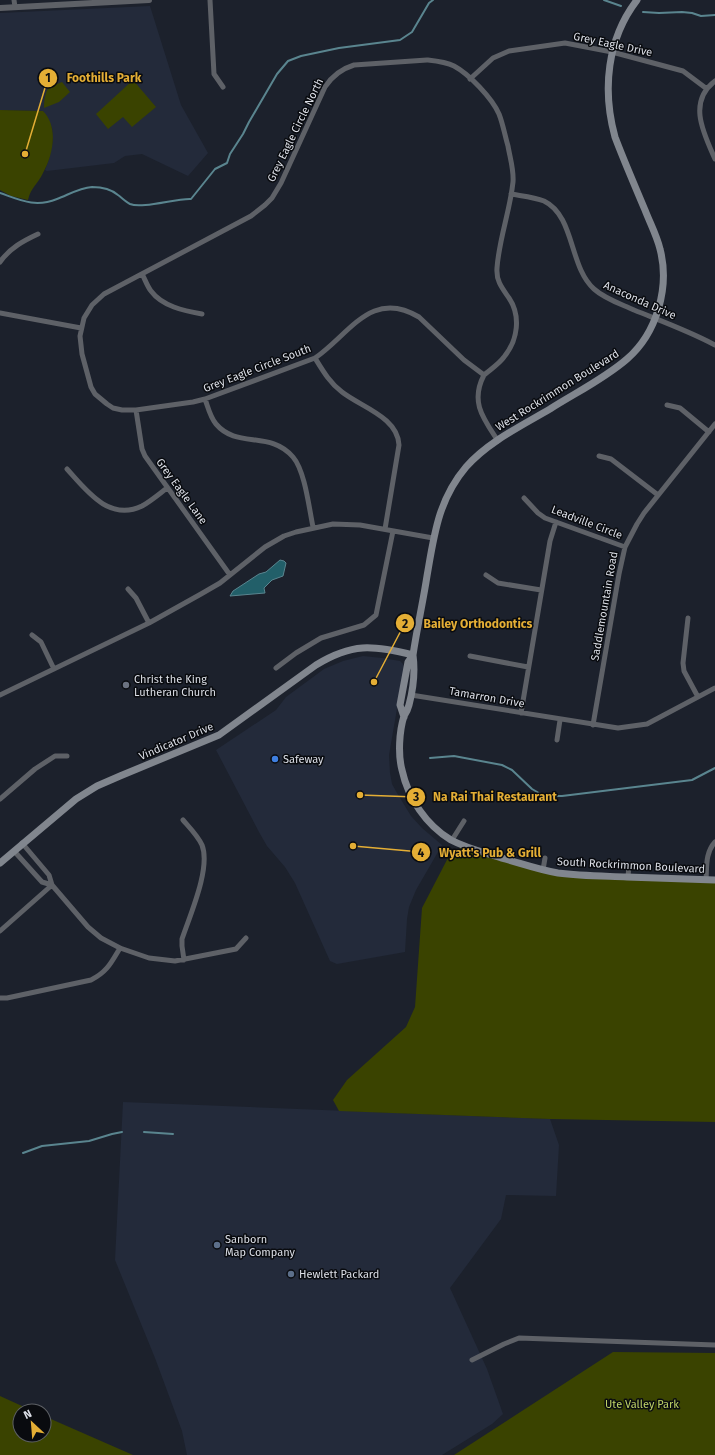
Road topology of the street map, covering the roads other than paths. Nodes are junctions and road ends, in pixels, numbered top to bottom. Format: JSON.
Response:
{"nodes":[{"id":1,"x":14,"y":0,"type":"edge"},
{"id":2,"x":149,"y":0,"type":"edge"},
{"id":3,"x":210,"y":0,"type":"edge"},
{"id":4,"x":637,"y":0,"type":"edge"},
{"id":5,"x":0,"y":8,"type":"edge"},
{"id":6,"x":15,"y":8,"type":"junction"},
{"id":7,"x":612,"y":52,"type":"junction"},
{"id":8,"x":470,"y":79,"type":"junction"},
{"id":9,"x":715,"y":81,"type":"edge"},
{"id":10,"x":223,"y":87,"type":"dead end"},
{"id":11,"x":707,"y":88,"type":"junction"},
{"id":12,"x":715,"y":159,"type":"edge"},
{"id":13,"x":511,"y":194,"type":"junction"},
{"id":14,"x":38,"y":234,"type":"dead end"},
{"id":15,"x":0,"y":262,"type":"edge"},
{"id":16,"x":142,"y":274,"type":"junction"},
{"id":17,"x":0,"y":313,"type":"edge"},
{"id":18,"x":202,"y":314,"type":"dead end"},
{"id":19,"x":656,"y":318,"type":"junction"},
{"id":20,"x":81,"y":328,"type":"junction"},
{"id":21,"x":715,"y":345,"type":"edge"},
{"id":22,"x":315,"y":358,"type":"junction"},
{"id":23,"x":484,"y":375,"type":"junction"},
{"id":24,"x":205,"y":399,"type":"junction"},
{"id":25,"x":666,"y":405,"type":"dead end"},
{"id":26,"x":136,"y":410,"type":"junction"},
{"id":27,"x":715,"y":424,"type":"edge"},
{"id":28,"x":709,"y":432,"type":"junction"},
{"id":29,"x":498,"y":441,"type":"junction"},
{"id":30,"x":599,"y":456,"type":"dead end"},
{"id":31,"x":67,"y":469,"type":"dead end"},
{"id":32,"x":167,"y":488,"type":"junction"},
{"id":33,"x":658,"y":495,"type":"junction"},
{"id":34,"x":524,"y":498,"type":"dead end"},
{"id":35,"x":556,"y":522,"type":"junction"},
{"id":36,"x":313,"y":527,"type":"junction"},
{"id":37,"x":385,"y":529,"type":"junction"},
{"id":38,"x":393,"y":531,"type":"junction"},
{"id":39,"x":433,"y":538,"type":"junction"},
{"id":40,"x":625,"y":547,"type":"junction"},
{"id":41,"x":230,"y":575,"type":"junction"},
{"id":42,"x":486,"y":575,"type":"dead end"},
{"id":43,"x":128,"y":589,"type":"dead end"},
{"id":44,"x":541,"y":590,"type":"junction"},
{"id":45,"x":688,"y":618,"type":"dead end"},
{"id":46,"x":149,"y":623,"type":"junction"},
{"id":47,"x":32,"y":635,"type":"dead end"},
{"id":48,"x":412,"y":654,"type":"junction"},
{"id":49,"x":470,"y":656,"type":"dead end"},
{"id":50,"x":528,"y":667,"type":"junction"},
{"id":51,"x":54,"y":668,"type":"junction"},
{"id":52,"x":276,"y":668,"type":"dead end"},
{"id":53,"x":715,"y":688,"type":"edge"},
{"id":54,"x":0,"y":695,"type":"edge"},
{"id":55,"x":411,"y":695,"type":"junction"},
{"id":56,"x":698,"y":697,"type":"junction"},
{"id":57,"x":521,"y":713,"type":"junction"},
{"id":58,"x":404,"y":717,"type":"junction"},
{"id":59,"x":560,"y":720,"type":"junction"},
{"id":60,"x":593,"y":725,"type":"junction"},
{"id":61,"x":557,"y":740,"type":"dead end"},
{"id":62,"x":67,"y":756,"type":"dead end"},
{"id":63,"x":0,"y":799,"type":"edge"},
{"id":64,"x":183,"y":820,"type":"dead end"},
{"id":65,"x":464,"y":821,"type":"dead end"},
{"id":66,"x":452,"y":840,"type":"junction"},
{"id":67,"x":715,"y":842,"type":"edge"},
{"id":68,"x":22,"y":843,"type":"junction"},
{"id":69,"x":14,"y":851,"type":"junction"},
{"id":70,"x":545,"y":858,"type":"dead end"},
{"id":71,"x":0,"y":863,"type":"edge"},
{"id":72,"x":629,"y":865,"type":"dead end"},
{"id":73,"x":543,"y":870,"type":"junction"},
{"id":74,"x":628,"y":877,"type":"junction"},
{"id":75,"x":706,"y":880,"type":"junction"},
{"id":76,"x":715,"y":880,"type":"edge"},
{"id":77,"x":52,"y":885,"type":"junction"},
{"id":78,"x":0,"y":931,"type":"edge"},
{"id":79,"x":246,"y":938,"type":"dead end"},
{"id":80,"x":120,"y":948,"type":"junction"},
{"id":81,"x":184,"y":960,"type":"junction"},
{"id":82,"x":0,"y":998,"type":"edge"},
{"id":83,"x":715,"y":1345,"type":"edge"},
{"id":84,"x":472,"y":1360,"type":"dead end"}],
"edges":[{"from":1,"to":6,"type":"street"},
{"from":2,"to":6,"type":"street"},
{"from":3,"to":10,"type":"street"},
{"from":4,"to":7,"type":"main road","name":"West Rockrimmon Boulevard"},
{"from":5,"to":6,"type":"street"},
{"from":7,"to":8,"type":"street","name":"Grey Eagle Drive"},
{"from":7,"to":11,"type":"street","name":"Grey Eagle Drive"},
{"from":7,"to":19,"type":"main road","name":"West Rockrimmon Boulevard"},
{"from":8,"to":13,"type":"street"},
{"from":8,"to":16,"type":"street","name":"Grey Eagle Circle North"},
{"from":9,"to":11,"type":"street"},
{"from":11,"to":12,"type":"street"},
{"from":13,"to":19,"type":"street","name":"Anaconda Drive"},
{"from":13,"to":23,"type":"street"},
{"from":14,"to":15,"type":"street"},
{"from":16,"to":18,"type":"street"},
{"from":16,"to":20,"type":"street","name":"Grey Eagle Circle North"},
{"from":17,"to":20,"type":"street"},
{"from":19,"to":21,"type":"street","name":"Anaconda Drive"},
{"from":19,"to":29,"type":"main road","name":"West Rockrimmon Boulevard"},
{"from":20,"to":26,"type":"street","name":"Grey Eagle Circle South"},
{"from":22,"to":23,"type":"street","name":"Grey Eagle Circle South"},
{"from":22,"to":24,"type":"street","name":"Grey Eagle Circle South"},
{"from":22,"to":37,"type":"street"},
{"from":23,"to":29,"type":"street"},
{"from":24,"to":26,"type":"street","name":"Grey Eagle Circle South"},
{"from":24,"to":36,"type":"street"},
{"from":25,"to":28,"type":"street"},
{"from":26,"to":32,"type":"street","name":"Grey Eagle Lane"},
{"from":27,"to":28,"type":"street","name":"Saddlemountain Road"},
{"from":28,"to":33,"type":"street","name":"Saddlemountain Road"},
{"from":29,"to":39,"type":"main road","name":"West Rockrimmon Boulevard"},
{"from":30,"to":33,"type":"street"},
{"from":31,"to":32,"type":"street"},
{"from":32,"to":41,"type":"street","name":"Grey Eagle Lane"},
{"from":33,"to":40,"type":"street","name":"Saddlemountain Road"},
{"from":34,"to":35,"type":"street","name":"Leadville Circle"},
{"from":35,"to":40,"type":"street","name":"Leadville Circle"},
{"from":35,"to":44,"type":"street"},
{"from":36,"to":37,"type":"street"},
{"from":36,"to":41,"type":"street"},
{"from":37,"to":38,"type":"street"},
{"from":38,"to":39,"type":"street"},
{"from":38,"to":52,"type":"street"},
{"from":39,"to":48,"type":"main road","name":"South Rockrimmon Boulevard"},
{"from":40,"to":60,"type":"street","name":"Saddlemountain Road"},
{"from":41,"to":46,"type":"street"},
{"from":42,"to":44,"type":"street"},
{"from":43,"to":46,"type":"street"},
{"from":44,"to":50,"type":"street"},
{"from":45,"to":56,"type":"street"},
{"from":46,"to":51,"type":"street"},
{"from":47,"to":51,"type":"street"},
{"from":48,"to":55,"type":"main road","name":"South Rockrimmon Boulevard"},
{"from":48,"to":58,"type":"main road","name":"South Rockrimmon Boulevard"},
{"from":48,"to":68,"type":"main road","name":"Vindicator Drive"},
{"from":49,"to":50,"type":"street"},
{"from":50,"to":57,"type":"street"},
{"from":51,"to":54,"type":"street"},
{"from":53,"to":56,"type":"street","name":"Tamarron Drive"},
{"from":55,"to":57,"type":"street","name":"Tamarron Drive"},
{"from":55,"to":58,"type":"main road","name":"South Rockrimmon Boulevard"},
{"from":56,"to":60,"type":"street","name":"Tamarron Drive"},
{"from":57,"to":59,"type":"street","name":"Tamarron Drive"},
{"from":58,"to":66,"type":"main road","name":"South Rockrimmon Boulevard"},
{"from":59,"to":60,"type":"street","name":"Tamarron Drive"},
{"from":59,"to":61,"type":"street"},
{"from":62,"to":63,"type":"street"},
{"from":64,"to":81,"type":"street"},
{"from":65,"to":66,"type":"street"},
{"from":66,"to":73,"type":"main road","name":"South Rockrimmon Boulevard"},
{"from":67,"to":75,"type":"street"},
{"from":68,"to":69,"type":"main road","name":"Vindicator Drive"},
{"from":68,"to":77,"type":"street"},
{"from":69,"to":71,"type":"main road","name":"Vindicator Drive"},
{"from":69,"to":77,"type":"street"},
{"from":70,"to":73,"type":"street"},
{"from":72,"to":74,"type":"street"},
{"from":73,"to":74,"type":"main road","name":"South Rockrimmon Boulevard"},
{"from":74,"to":75,"type":"main road","name":"South Rockrimmon Boulevard"},
{"from":75,"to":76,"type":"main road","name":"South Rockrimmon Boulevard"},
{"from":77,"to":78,"type":"street"},
{"from":77,"to":80,"type":"street"},
{"from":79,"to":81,"type":"street"},
{"from":80,"to":81,"type":"street"},
{"from":80,"to":82,"type":"street"},
{"from":83,"to":84,"type":"street"}]}
